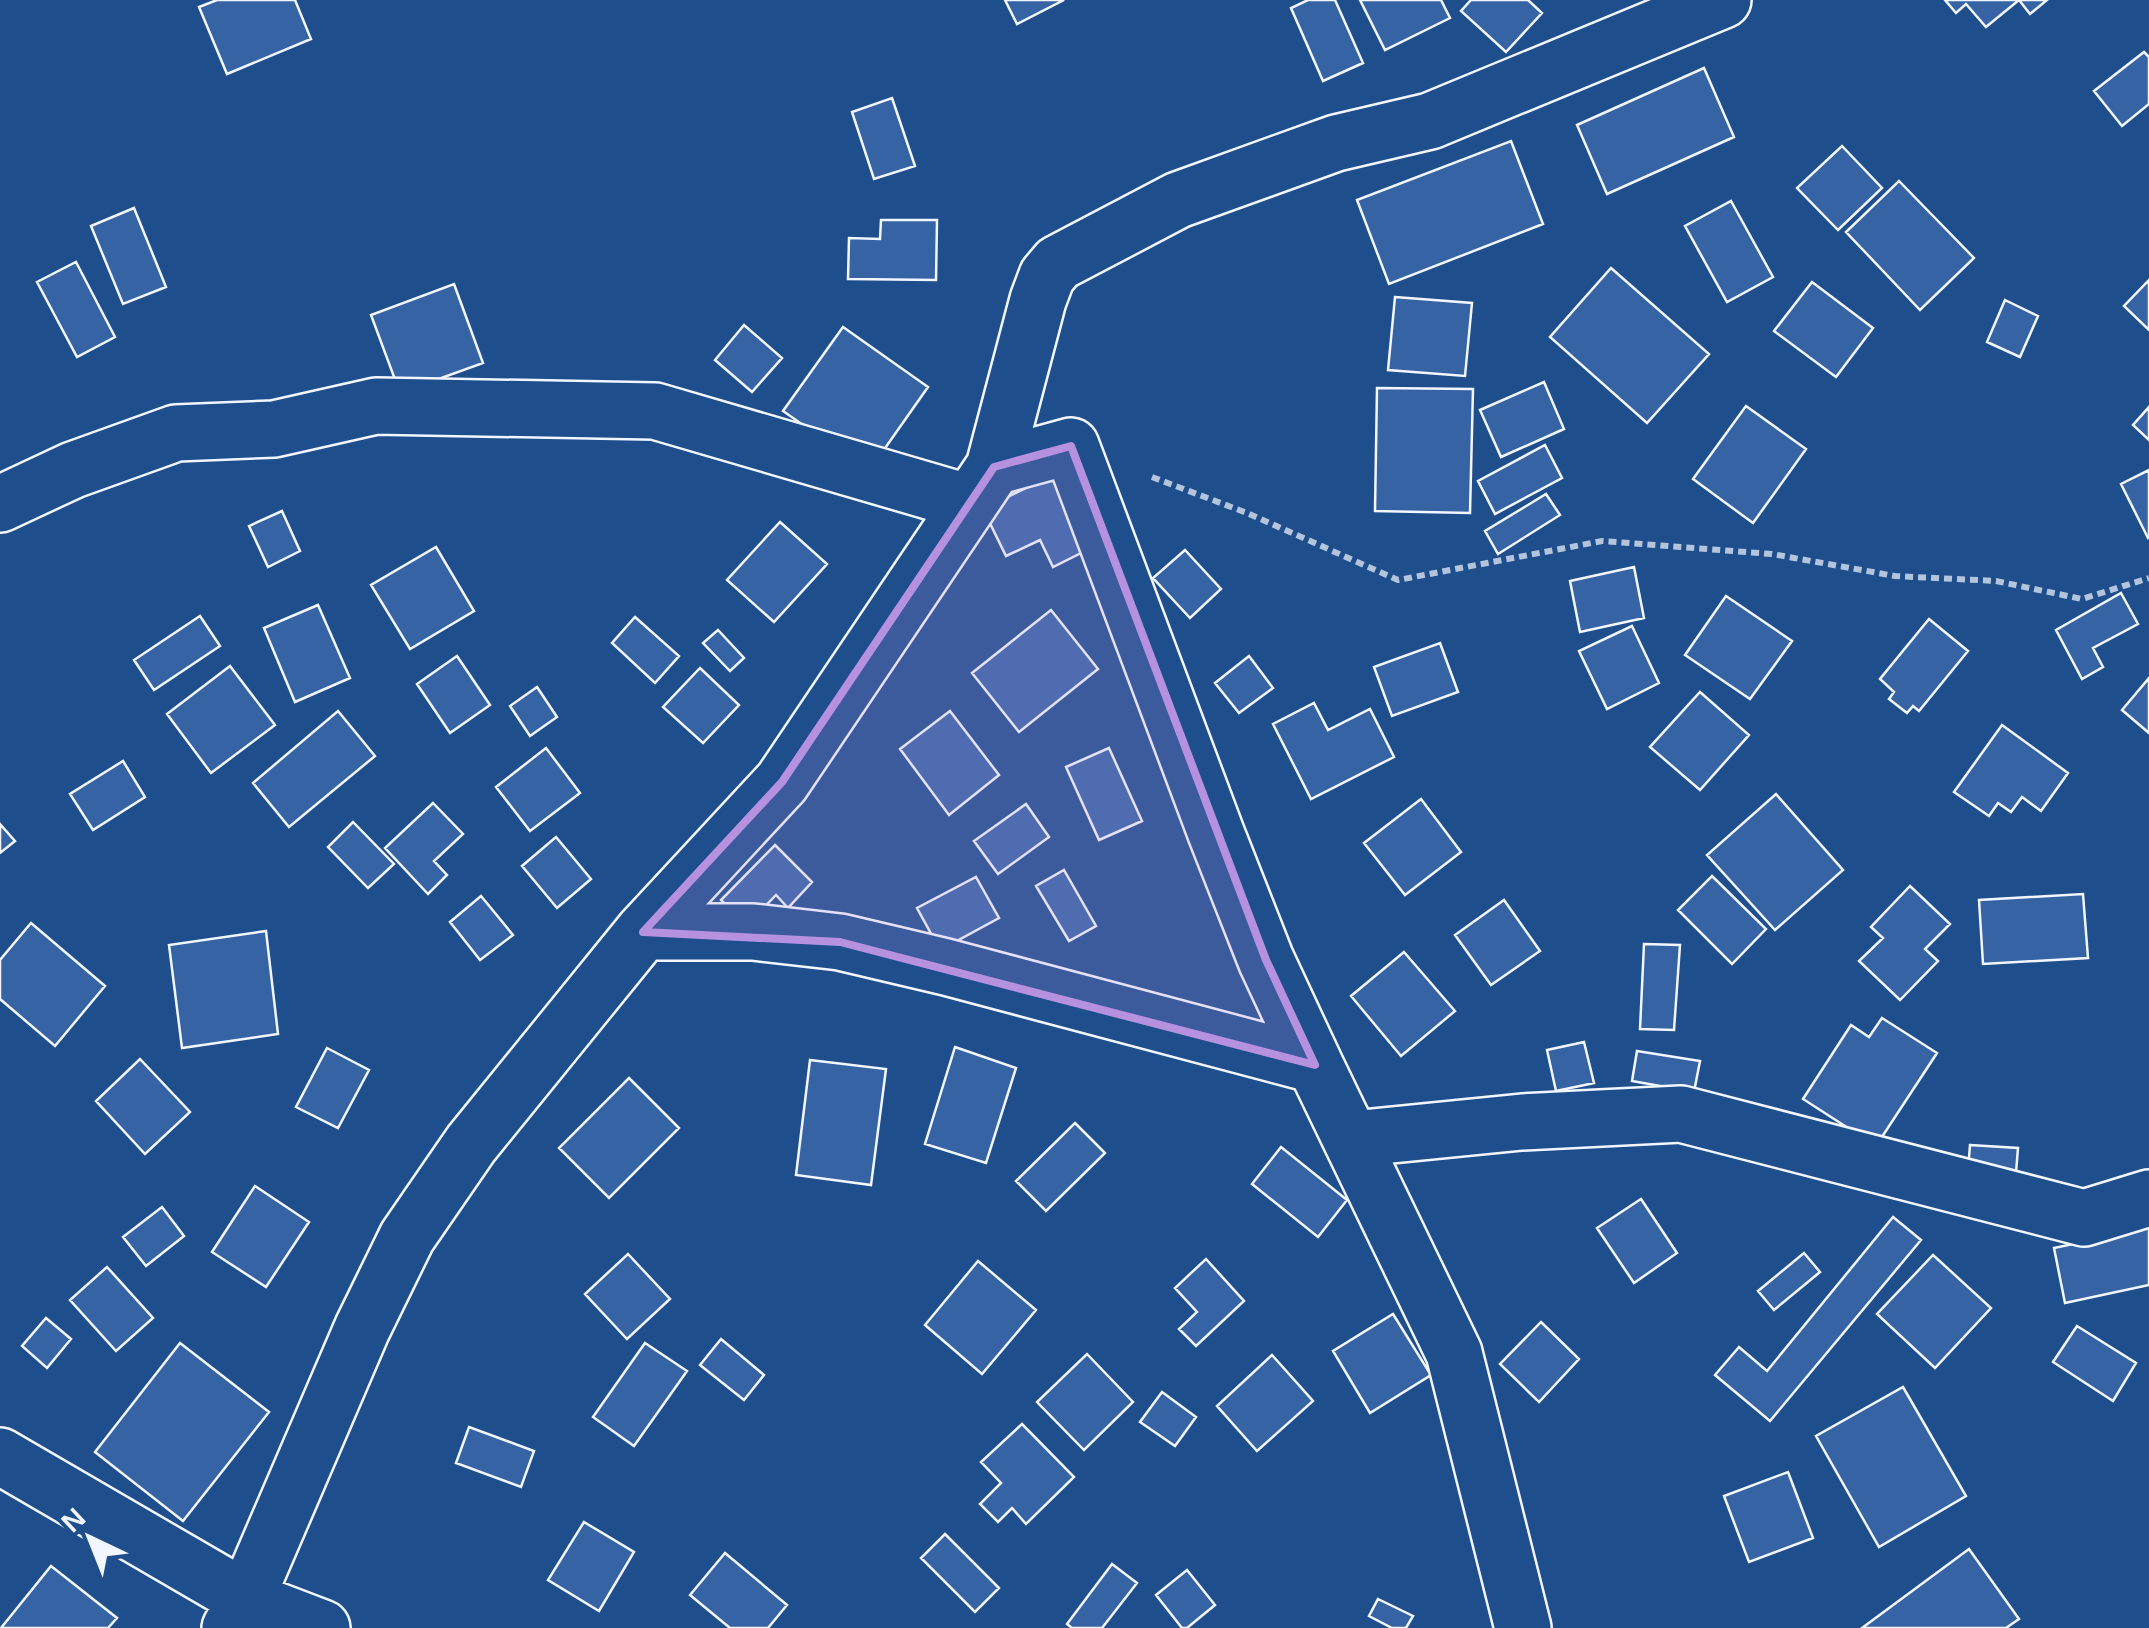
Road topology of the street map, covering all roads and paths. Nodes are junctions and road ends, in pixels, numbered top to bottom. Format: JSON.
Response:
{"nodes":[{"id":1,"x":1723,"y":0,"type":"edge"},
{"id":2,"x":1071,"y":446,"type":"junction"},
{"id":3,"x":982,"y":485,"type":"junction"},
{"id":4,"x":0,"y":504,"type":"edge"},
{"id":5,"x":2149,"y":578,"type":"edge"},
{"id":6,"x":644,"y":932,"type":"junction"},
{"id":7,"x":1314,"y":1065,"type":"junction"},
{"id":8,"x":1352,"y":1138,"type":"junction"},
{"id":9,"x":2149,"y":1198,"type":"edge"},
{"id":10,"x":0,"y":1456,"type":"edge"},
{"id":11,"x":238,"y":1614,"type":"edge"},
{"id":12,"x":322,"y":1628,"type":"edge"},
{"id":13,"x":1523,"y":1628,"type":"edge"}],
"edges":[{"from":1,"to":3,"type":"street"},
{"from":2,"to":3,"type":"street"},
{"from":2,"to":5,"type":"path"},
{"from":2,"to":7,"type":"street"},
{"from":3,"to":4,"type":"street"},
{"from":3,"to":6,"type":"street"},
{"from":6,"to":7,"type":"street"},
{"from":6,"to":11,"type":"street"},
{"from":7,"to":8,"type":"street"},
{"from":8,"to":9,"type":"street"},
{"from":8,"to":13,"type":"street"},
{"from":10,"to":11,"type":"street"},
{"from":11,"to":12,"type":"street"}]}
